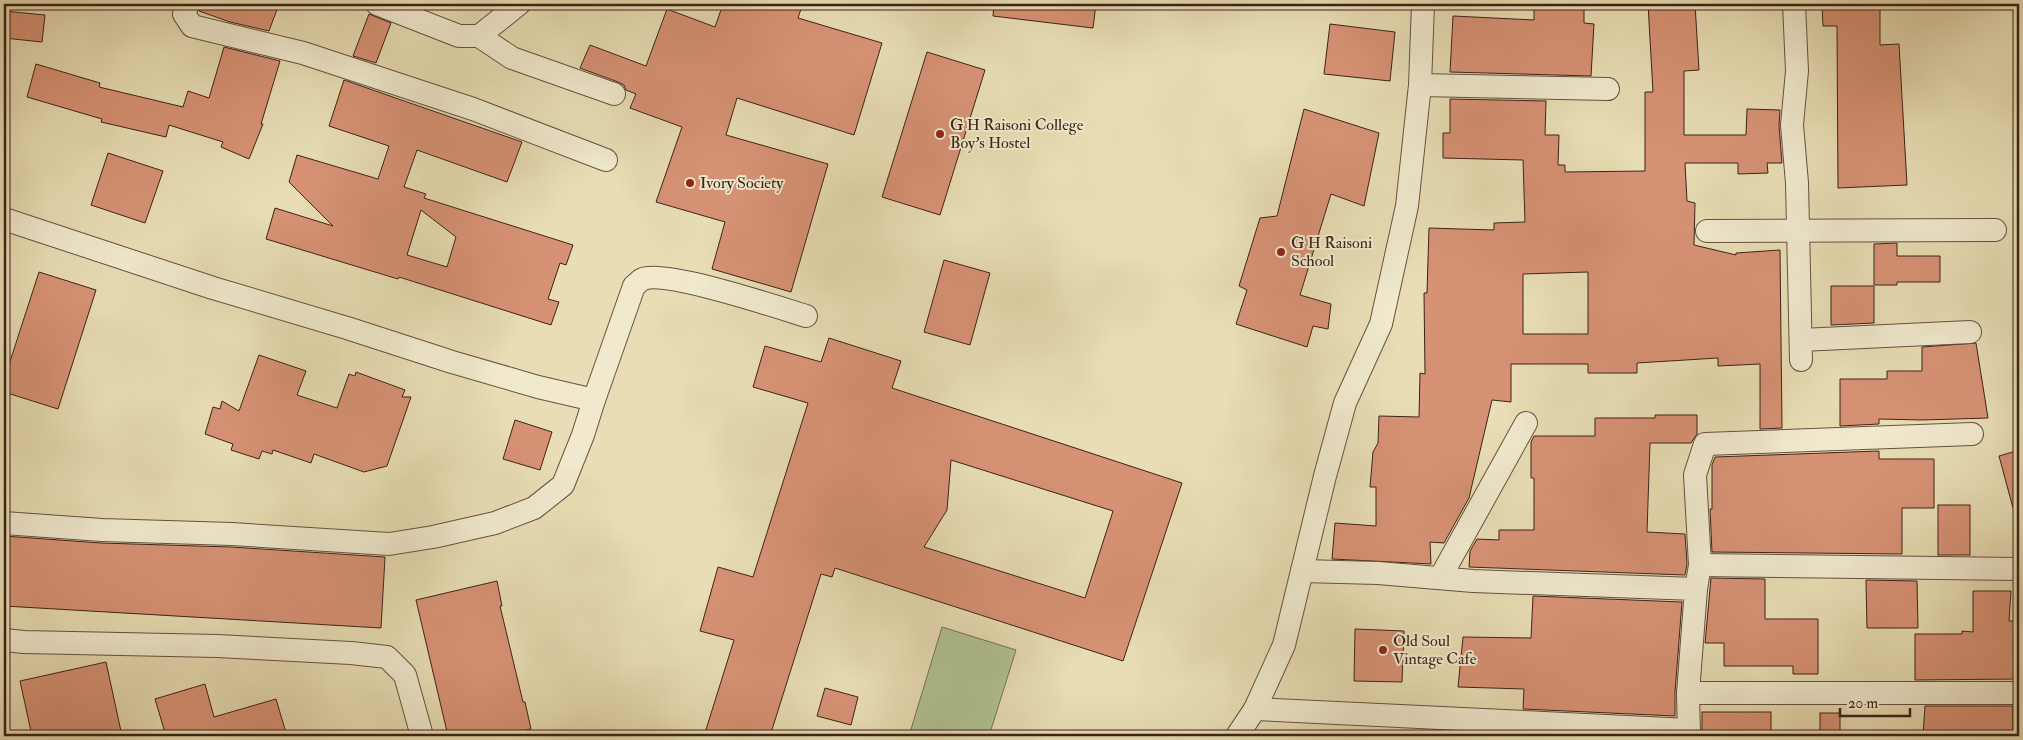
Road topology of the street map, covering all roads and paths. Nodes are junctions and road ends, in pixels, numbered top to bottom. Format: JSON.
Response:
{"nodes":[{"id":1,"x":188,"y":4,"type":"edge"},
{"id":2,"x":377,"y":4,"type":"edge"},
{"id":3,"x":519,"y":4,"type":"edge"},
{"id":4,"x":1424,"y":4,"type":"edge"},
{"id":5,"x":1794,"y":4,"type":"edge"},
{"id":6,"x":479,"y":36,"type":"junction"},
{"id":7,"x":1420,"y":85,"type":"junction"},
{"id":8,"x":1608,"y":89,"type":"dead end"},
{"id":9,"x":614,"y":94,"type":"dead end"},
{"id":10,"x":606,"y":160,"type":"dead end"},
{"id":11,"x":4,"y":219,"type":"edge"},
{"id":12,"x":1995,"y":230,"type":"dead end"},
{"id":13,"x":1707,"y":231,"type":"dead end"},
{"id":14,"x":1798,"y":231,"type":"junction"},
{"id":15,"x":806,"y":316,"type":"dead end"},
{"id":16,"x":1970,"y":332,"type":"dead end"},
{"id":17,"x":594,"y":400,"type":"junction"},
{"id":18,"x":1526,"y":423,"type":"dead end"},
{"id":19,"x":1972,"y":434,"type":"dead end"},
{"id":20,"x":4,"y":522,"type":"edge"},
{"id":21,"x":1700,"y":565,"type":"junction"},
{"id":22,"x":2019,"y":569,"type":"edge"},
{"id":23,"x":1302,"y":571,"type":"junction"},
{"id":24,"x":1440,"y":578,"type":"junction"},
{"id":25,"x":1696,"y":589,"type":"junction"},
{"id":26,"x":4,"y":640,"type":"edge"},
{"id":27,"x":2019,"y":693,"type":"edge"},
{"id":28,"x":1688,"y":694,"type":"junction"},
{"id":29,"x":1255,"y":709,"type":"junction"},
{"id":30,"x":1689,"y":733,"type":"edge"},
{"id":31,"x":422,"y":736,"type":"edge"},
{"id":32,"x":1237,"y":736,"type":"edge"}],
"edges":[{"from":1,"to":10,"type":"street"},
{"from":2,"to":6,"type":"street"},
{"from":3,"to":6,"type":"street"},
{"from":4,"to":7,"type":"street"},
{"from":5,"to":14,"type":"street"},
{"from":6,"to":9,"type":"street"},
{"from":7,"to":8,"type":"street"},
{"from":7,"to":23,"type":"street"},
{"from":11,"to":17,"type":"street"},
{"from":12,"to":14,"type":"street"},
{"from":13,"to":14,"type":"street"},
{"from":14,"to":16,"type":"street"},
{"from":15,"to":17,"type":"street"},
{"from":17,"to":20,"type":"street"},
{"from":18,"to":24,"type":"street"},
{"from":19,"to":21,"type":"street"},
{"from":21,"to":22,"type":"street"},
{"from":21,"to":25,"type":"street"},
{"from":23,"to":24,"type":"street"},
{"from":23,"to":29,"type":"street"},
{"from":24,"to":25,"type":"street"},
{"from":25,"to":28,"type":"street"},
{"from":26,"to":31,"type":"street"},
{"from":27,"to":28,"type":"street"},
{"from":28,"to":30,"type":"street"},
{"from":29,"to":30,"type":"street"},
{"from":29,"to":32,"type":"street"}]}
